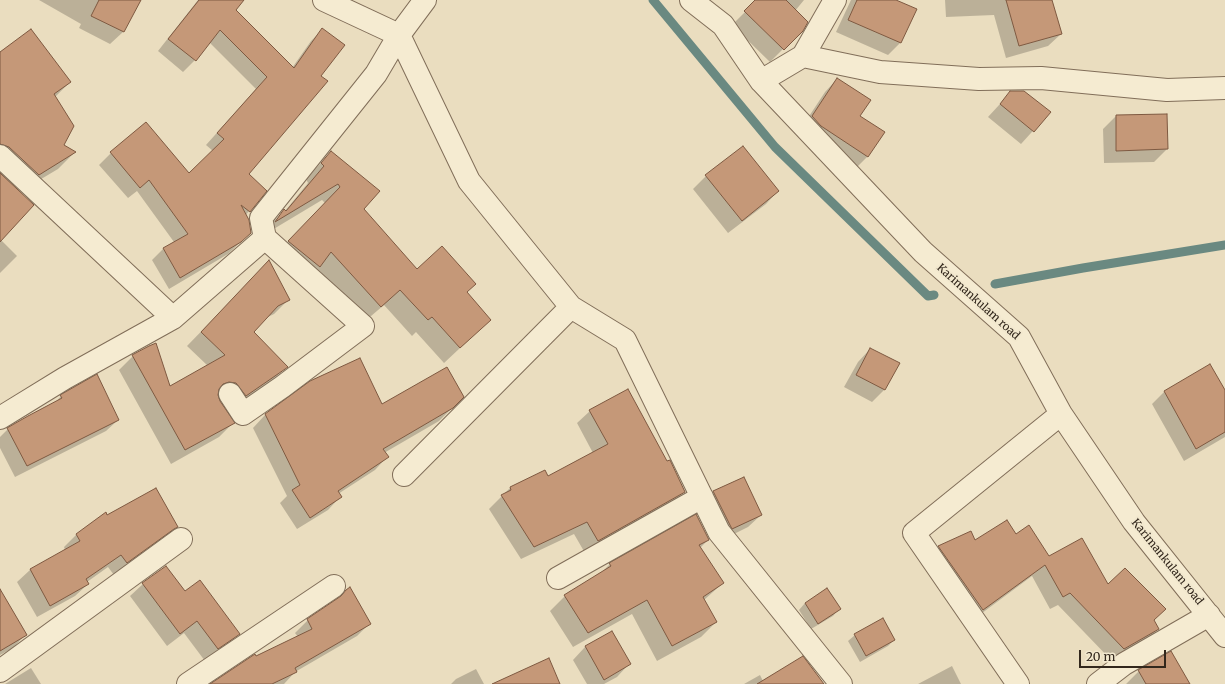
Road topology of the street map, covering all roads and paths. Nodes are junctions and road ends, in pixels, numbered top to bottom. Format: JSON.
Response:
{"nodes":[{"id":1,"x":324,"y":0,"type":"edge"},
{"id":2,"x":425,"y":0,"type":"edge"},
{"id":3,"x":691,"y":0,"type":"edge"},
{"id":4,"x":835,"y":0,"type":"edge"},
{"id":5,"x":399,"y":34,"type":"junction"},
{"id":6,"x":803,"y":56,"type":"junction"},
{"id":7,"x":760,"y":81,"type":"junction"},
{"id":8,"x":1225,"y":88,"type":"edge"},
{"id":9,"x":0,"y":156,"type":"edge"},
{"id":10,"x":265,"y":238,"type":"junction"},
{"id":11,"x":571,"y":307,"type":"junction"},
{"id":12,"x":173,"y":318,"type":"junction"},
{"id":13,"x":230,"y":394,"type":"dead end"},
{"id":14,"x":1061,"y":414,"type":"junction"},
{"id":15,"x":0,"y":418,"type":"edge"},
{"id":16,"x":404,"y":475,"type":"dead end"},
{"id":17,"x":702,"y":497,"type":"junction"},
{"id":18,"x":181,"y":539,"type":"dead end"},
{"id":19,"x":558,"y":578,"type":"dead end"},
{"id":20,"x":334,"y":586,"type":"dead end"},
{"id":21,"x":1209,"y":615,"type":"junction"},
{"id":22,"x":1225,"y":636,"type":"edge"},
{"id":23,"x":0,"y":671,"type":"edge"},
{"id":24,"x":188,"y":684,"type":"edge"},
{"id":25,"x":840,"y":684,"type":"edge"},
{"id":26,"x":1018,"y":684,"type":"edge"},
{"id":27,"x":1098,"y":684,"type":"edge"}],
"edges":[{"from":1,"to":5,"type":"street"},
{"from":2,"to":5,"type":"street"},
{"from":3,"to":7,"type":"street","name":"Karimankulam road"},
{"from":4,"to":6,"type":"street"},
{"from":5,"to":10,"type":"street"},
{"from":5,"to":11,"type":"street"},
{"from":6,"to":7,"type":"street"},
{"from":6,"to":8,"type":"street"},
{"from":7,"to":14,"type":"street","name":"Karimankulam road"},
{"from":9,"to":12,"type":"street"},
{"from":10,"to":12,"type":"street"},
{"from":10,"to":13,"type":"street"},
{"from":11,"to":16,"type":"street"},
{"from":11,"to":17,"type":"street"},
{"from":12,"to":15,"type":"street"},
{"from":14,"to":21,"type":"street","name":"Karimankulam road"},
{"from":14,"to":26,"type":"street"},
{"from":17,"to":19,"type":"street"},
{"from":17,"to":25,"type":"street"},
{"from":18,"to":23,"type":"street"},
{"from":20,"to":24,"type":"street"},
{"from":21,"to":22,"type":"street","name":"Karimankulam road"},
{"from":21,"to":27,"type":"street"}]}
